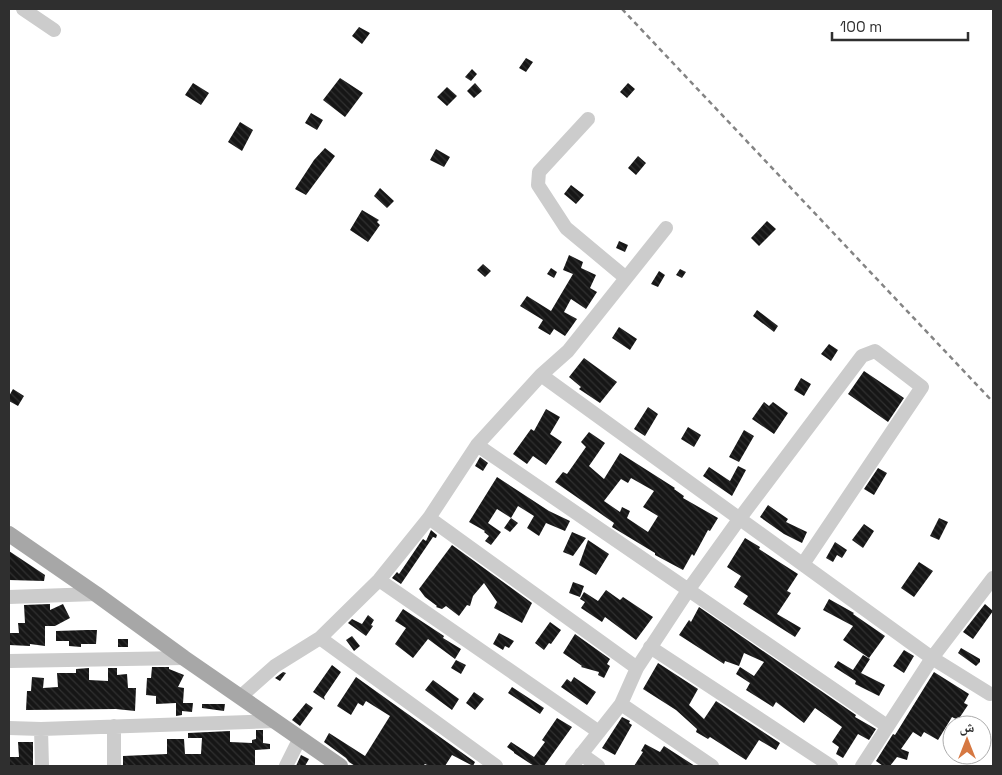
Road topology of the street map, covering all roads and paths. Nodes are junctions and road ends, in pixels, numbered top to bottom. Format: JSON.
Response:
{"nodes":[{"id":1,"x":23,"y":9,"type":"edge"},
{"id":2,"x":54,"y":30,"type":"dead end"},
{"id":3,"x":588,"y":119,"type":"dead end"},
{"id":4,"x":666,"y":228,"type":"dead end"},
{"id":5,"x":626,"y":278,"type":"junction"},
{"id":6,"x":540,"y":375,"type":"junction"},
{"id":7,"x":477,"y":446,"type":"junction"},
{"id":8,"x":429,"y":518,"type":"junction"},
{"id":9,"x":740,"y":518,"type":"junction"},
{"id":10,"x":9,"y":534,"type":"edge"},
{"id":11,"x":803,"y":564,"type":"junction"},
{"id":12,"x":993,"y":578,"type":"edge"},
{"id":13,"x":379,"y":580,"type":"junction"},
{"id":14,"x":689,"y":589,"type":"junction"},
{"id":15,"x":96,"y":594,"type":"junction"},
{"id":16,"x":9,"y":597,"type":"edge"},
{"id":17,"x":320,"y":638,"type":"junction"},
{"id":18,"x":650,"y":647,"type":"junction"},
{"id":19,"x":184,"y":658,"type":"junction"},
{"id":20,"x":932,"y":658,"type":"junction"},
{"id":21,"x":9,"y":661,"type":"edge"},
{"id":22,"x":637,"y":668,"type":"junction"},
{"id":23,"x":990,"y":694,"type":"dead end"},
{"id":24,"x":240,"y":697,"type":"junction"},
{"id":25,"x":621,"y":704,"type":"junction"},
{"id":26,"x":276,"y":721,"type":"junction"},
{"id":27,"x":114,"y":726,"type":"junction"},
{"id":28,"x":887,"y":726,"type":"junction"},
{"id":29,"x":9,"y":728,"type":"edge"},
{"id":30,"x":41,"y":729,"type":"junction"},
{"id":31,"x":599,"y":732,"type":"junction"},
{"id":32,"x":300,"y":738,"type":"junction"},
{"id":33,"x":581,"y":754,"type":"junction"},
{"id":34,"x":42,"y":766,"type":"edge"},
{"id":35,"x":114,"y":766,"type":"edge"},
{"id":36,"x":286,"y":766,"type":"edge"},
{"id":37,"x":340,"y":766,"type":"edge"},
{"id":38,"x":496,"y":766,"type":"edge"},
{"id":39,"x":572,"y":766,"type":"edge"},
{"id":40,"x":598,"y":766,"type":"edge"},
{"id":41,"x":712,"y":766,"type":"edge"},
{"id":42,"x":831,"y":766,"type":"edge"},
{"id":43,"x":862,"y":766,"type":"edge"}],
"edges":[{"from":1,"to":2,"type":"street"},
{"from":3,"to":5,"type":"street"},
{"from":4,"to":5,"type":"street"},
{"from":5,"to":6,"type":"street"},
{"from":6,"to":7,"type":"street"},
{"from":6,"to":9,"type":"street"},
{"from":7,"to":8,"type":"street"},
{"from":7,"to":14,"type":"street"},
{"from":8,"to":13,"type":"street"},
{"from":8,"to":22,"type":"street"},
{"from":9,"to":11,"type":"street"},
{"from":9,"to":11,"type":"street"},
{"from":9,"to":14,"type":"street"},
{"from":10,"to":15,"type":"main road"},
{"from":11,"to":20,"type":"street"},
{"from":12,"to":20,"type":"street"},
{"from":13,"to":17,"type":"street"},
{"from":13,"to":31,"type":"street"},
{"from":14,"to":18,"type":"street"},
{"from":14,"to":28,"type":"street"},
{"from":15,"to":16,"type":"street"},
{"from":15,"to":19,"type":"main road"},
{"from":17,"to":24,"type":"street"},
{"from":17,"to":38,"type":"street"},
{"from":18,"to":22,"type":"street"},
{"from":18,"to":42,"type":"street"},
{"from":19,"to":21,"type":"street"},
{"from":19,"to":24,"type":"main road"},
{"from":20,"to":23,"type":"street"},
{"from":20,"to":28,"type":"street"},
{"from":22,"to":25,"type":"street"},
{"from":24,"to":26,"type":"main road"},
{"from":25,"to":31,"type":"street"},
{"from":25,"to":41,"type":"street"},
{"from":26,"to":27,"type":"street"},
{"from":26,"to":32,"type":"main road"},
{"from":27,"to":30,"type":"street"},
{"from":27,"to":35,"type":"street"},
{"from":28,"to":43,"type":"street"},
{"from":29,"to":30,"type":"street"},
{"from":30,"to":34,"type":"street"},
{"from":31,"to":33,"type":"street"},
{"from":32,"to":36,"type":"street"},
{"from":32,"to":37,"type":"main road"},
{"from":33,"to":39,"type":"street"},
{"from":33,"to":40,"type":"street"}]}
